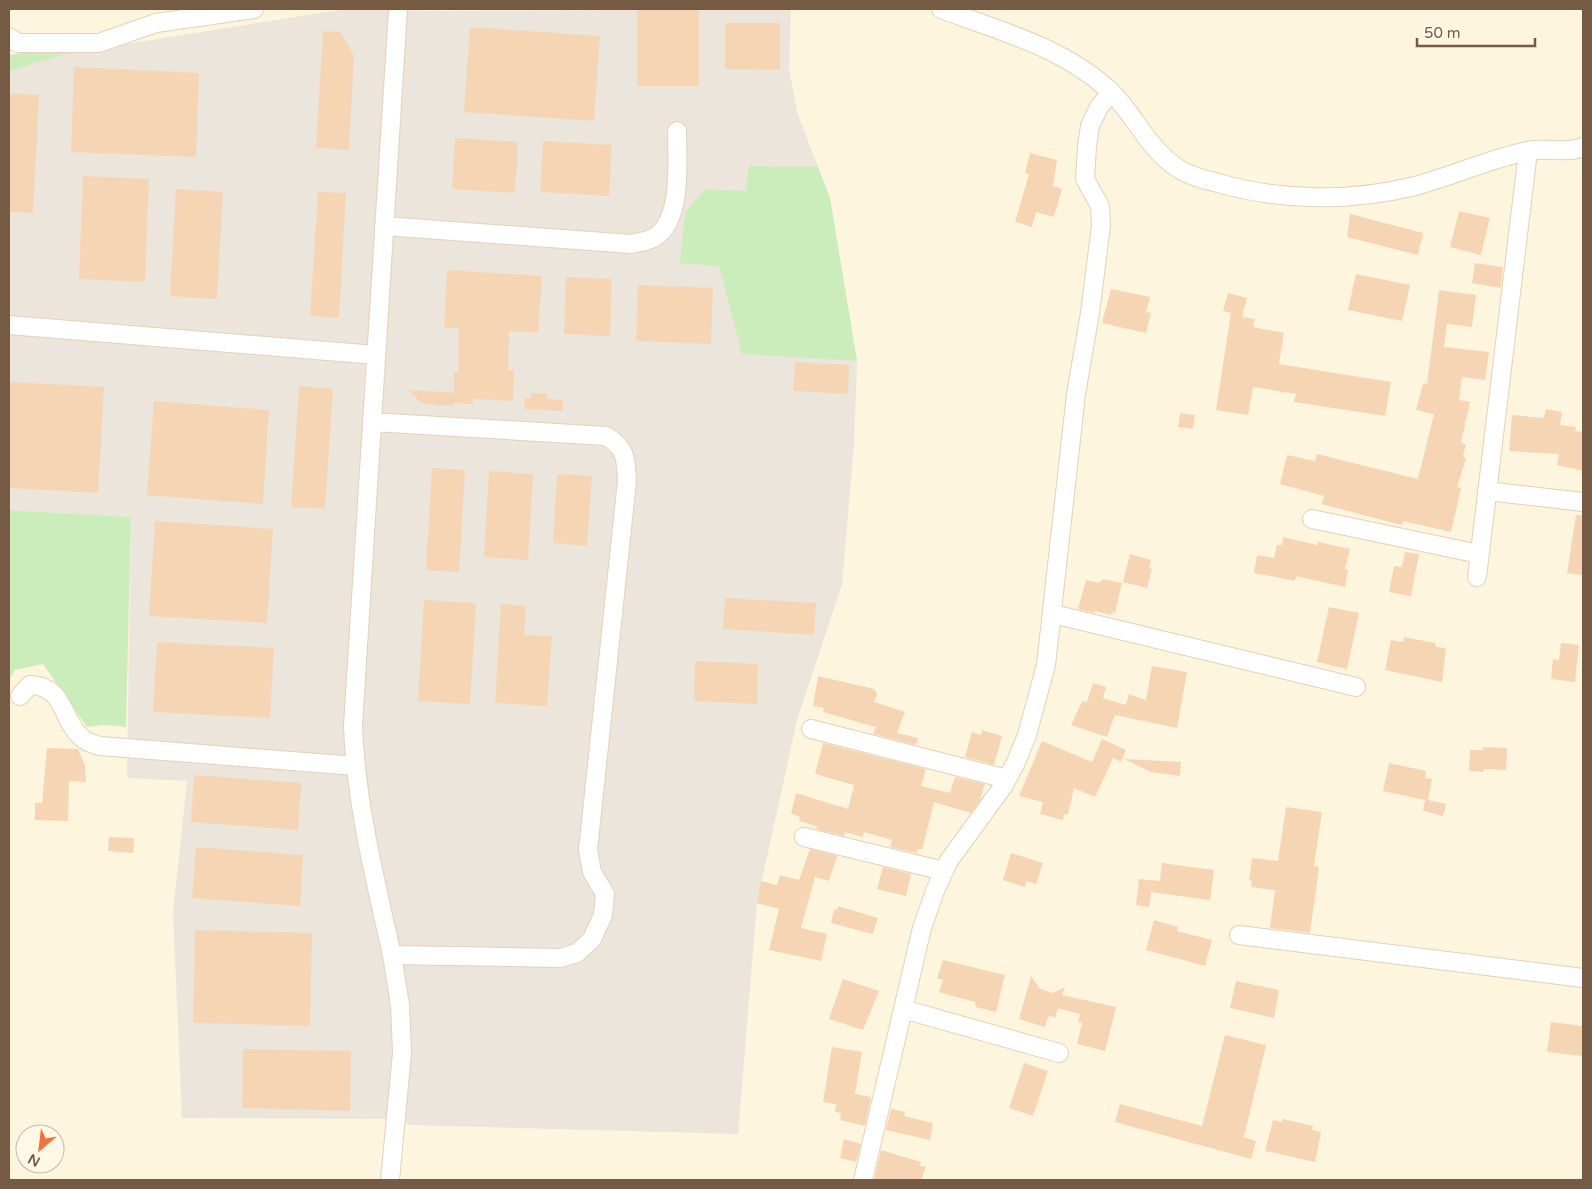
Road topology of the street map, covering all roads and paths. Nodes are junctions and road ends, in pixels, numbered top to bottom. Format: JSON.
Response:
{"nodes":[{"id":1,"x":254,"y":9,"type":"edge"},
{"id":2,"x":398,"y":9,"type":"edge"},
{"id":3,"x":941,"y":9,"type":"edge"},
{"id":4,"x":9,"y":37,"type":"edge"},
{"id":5,"x":1111,"y":92,"type":"junction"},
{"id":6,"x":677,"y":131,"type":"dead end"},
{"id":7,"x":1583,"y":147,"type":"edge"},
{"id":8,"x":1528,"y":151,"type":"junction"},
{"id":9,"x":384,"y":226,"type":"junction"},
{"id":10,"x":9,"y":325,"type":"edge"},
{"id":11,"x":376,"y":355,"type":"junction"},
{"id":12,"x":372,"y":422,"type":"junction"},
{"id":13,"x":1487,"y":491,"type":"junction"},
{"id":14,"x":1583,"y":502,"type":"edge"},
{"id":15,"x":1312,"y":519,"type":"dead end"},
{"id":16,"x":1479,"y":554,"type":"junction"},
{"id":17,"x":1477,"y":576,"type":"dead end"},
{"id":18,"x":1053,"y":614,"type":"junction"},
{"id":19,"x":1356,"y":686,"type":"dead end"},
{"id":20,"x":20,"y":696,"type":"dead end"},
{"id":21,"x":811,"y":729,"type":"dead end"},
{"id":22,"x":354,"y":766,"type":"junction"},
{"id":23,"x":1007,"y":779,"type":"junction"},
{"id":24,"x":804,"y":837,"type":"dead end"},
{"id":25,"x":944,"y":871,"type":"junction"},
{"id":26,"x":1239,"y":935,"type":"dead end"},
{"id":27,"x":392,"y":955,"type":"junction"},
{"id":28,"x":1583,"y":978,"type":"edge"},
{"id":29,"x":903,"y":1009,"type":"junction"},
{"id":30,"x":1059,"y":1054,"type":"dead end"},
{"id":31,"x":390,"y":1180,"type":"edge"},
{"id":32,"x":863,"y":1180,"type":"edge"}],
"edges":[{"from":1,"to":4,"type":"street"},
{"from":2,"to":9,"type":"street"},
{"from":3,"to":5,"type":"street"},
{"from":5,"to":8,"type":"street"},
{"from":5,"to":18,"type":"street"},
{"from":6,"to":9,"type":"street"},
{"from":7,"to":8,"type":"street"},
{"from":8,"to":13,"type":"street"},
{"from":9,"to":11,"type":"street"},
{"from":10,"to":11,"type":"street"},
{"from":11,"to":12,"type":"street"},
{"from":12,"to":22,"type":"street"},
{"from":12,"to":27,"type":"street"},
{"from":13,"to":14,"type":"street"},
{"from":13,"to":16,"type":"street"},
{"from":15,"to":16,"type":"street"},
{"from":16,"to":17,"type":"street"},
{"from":18,"to":19,"type":"street"},
{"from":18,"to":23,"type":"street"},
{"from":20,"to":22,"type":"street"},
{"from":21,"to":23,"type":"street"},
{"from":22,"to":27,"type":"street"},
{"from":23,"to":25,"type":"street"},
{"from":24,"to":25,"type":"street"},
{"from":25,"to":29,"type":"street"},
{"from":26,"to":28,"type":"street"},
{"from":27,"to":31,"type":"street"},
{"from":29,"to":30,"type":"street"},
{"from":29,"to":32,"type":"street"}]}
